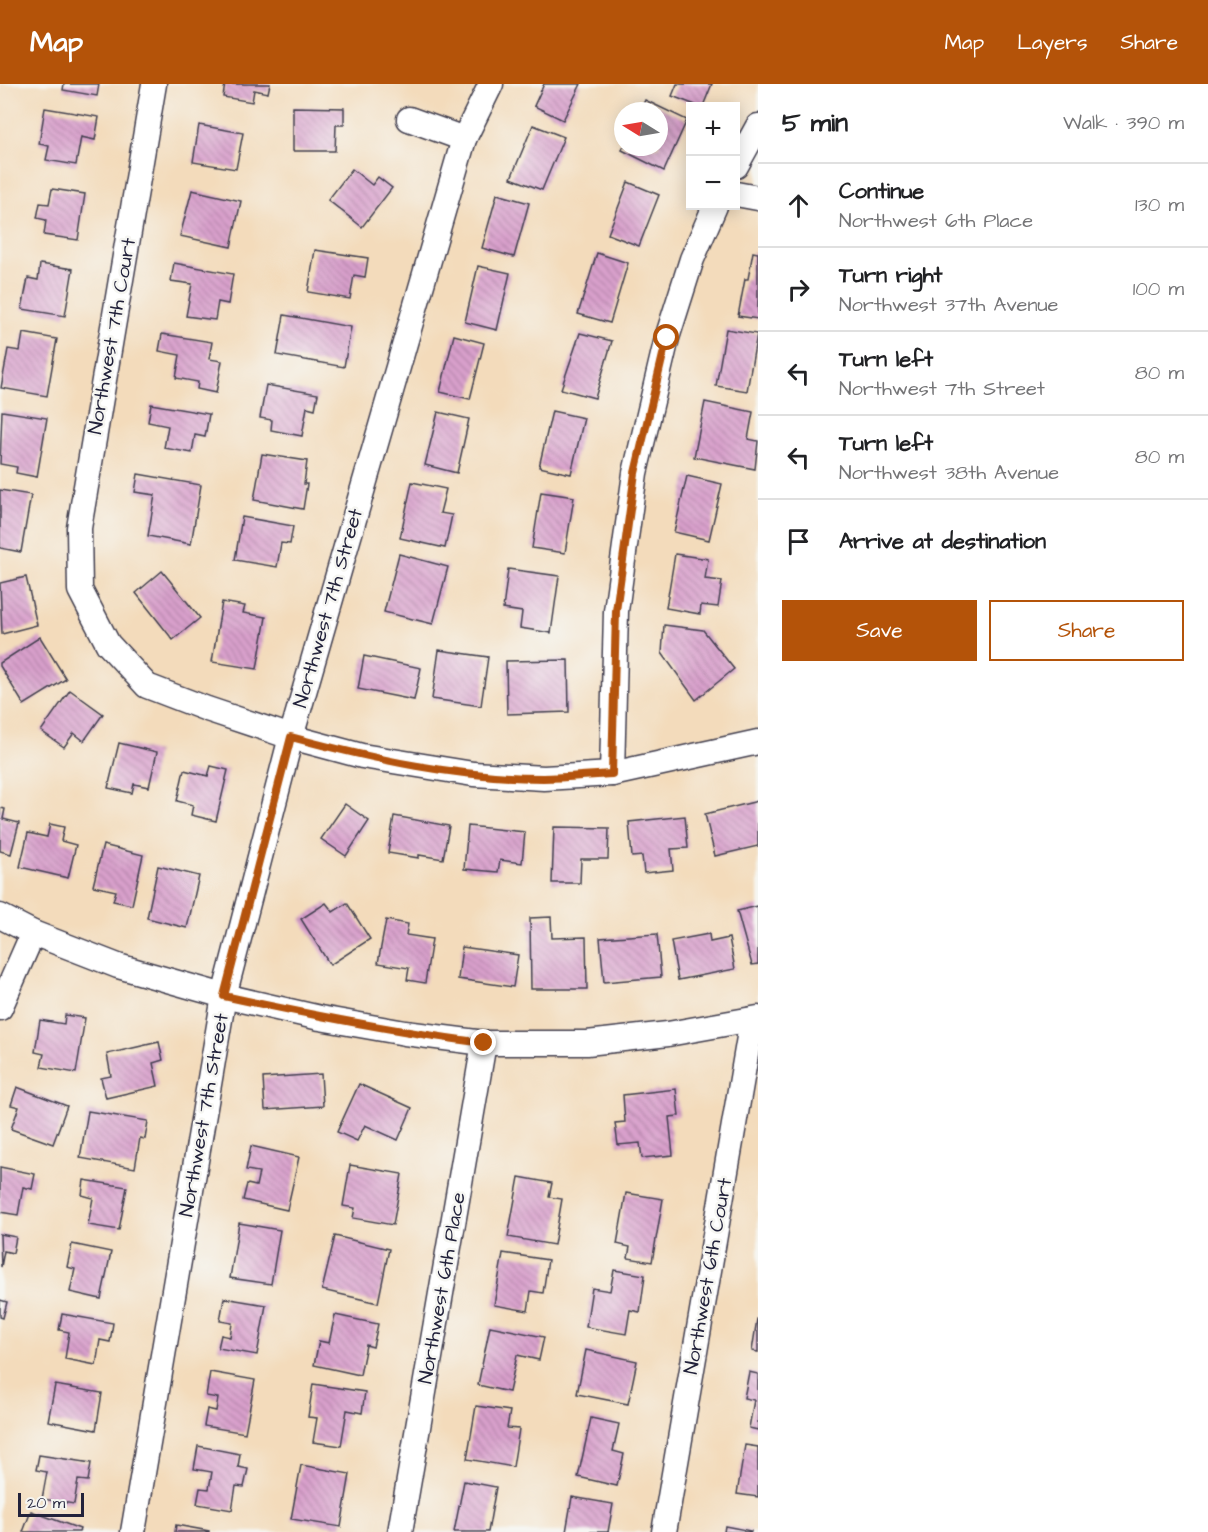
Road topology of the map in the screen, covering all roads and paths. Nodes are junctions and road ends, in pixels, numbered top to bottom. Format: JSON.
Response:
{"nodes":[{"id":1,"x":154,"y":84,"type":"edge"},
{"id":2,"x":491,"y":84,"type":"edge"},
{"id":3,"x":409,"y":119,"type":"dead end"},
{"id":4,"x":758,"y":126,"type":"edge"},
{"id":5,"x":464,"y":139,"type":"junction"},
{"id":6,"x":740,"y":157,"type":"edge"},
{"id":7,"x":740,"y":195,"type":"edge"},
{"id":8,"x":758,"y":198,"type":"edge"},
{"id":9,"x":713,"y":210,"type":"edge"},
{"id":10,"x":291,"y":737,"type":"junction"},
{"id":11,"x":758,"y":742,"type":"edge"},
{"id":12,"x":612,"y":774,"type":"junction"},
{"id":13,"x":0,"y":916,"type":"edge"},
{"id":14,"x":33,"y":933,"type":"junction"},
{"id":15,"x":224,"y":996,"type":"junction"},
{"id":16,"x":0,"y":1008,"type":"edge"},
{"id":17,"x":755,"y":1019,"type":"edge"},
{"id":18,"x":484,"y":1043,"type":"junction"},
{"id":19,"x":133,"y":1532,"type":"edge"},
{"id":20,"x":400,"y":1532,"type":"edge"},
{"id":21,"x":664,"y":1532,"type":"edge"}],
"edges":[{"from":1,"to":10,"type":"street","name":"Northwest 7th Court"},
{"from":2,"to":5,"type":"street","name":"Northwest 7th Street"},
{"from":3,"to":5,"type":"street"},
{"from":4,"to":6,"type":"street"},
{"from":5,"to":10,"type":"street","name":"Northwest 7th Street"},
{"from":7,"to":8,"type":"street"},
{"from":9,"to":12,"type":"street"},
{"from":10,"to":12,"type":"street"},
{"from":10,"to":15,"type":"street","name":"Northwest 7th Street"},
{"from":11,"to":12,"type":"street"},
{"from":13,"to":14,"type":"street"},
{"from":14,"to":15,"type":"street"},
{"from":14,"to":16,"type":"street"},
{"from":15,"to":18,"type":"street"},
{"from":15,"to":19,"type":"street","name":"Northwest 7th Street"},
{"from":17,"to":18,"type":"street"},
{"from":17,"to":21,"type":"street","name":"Northwest 6th Court"},
{"from":18,"to":20,"type":"street","name":"Northwest 6th Place"}]}
